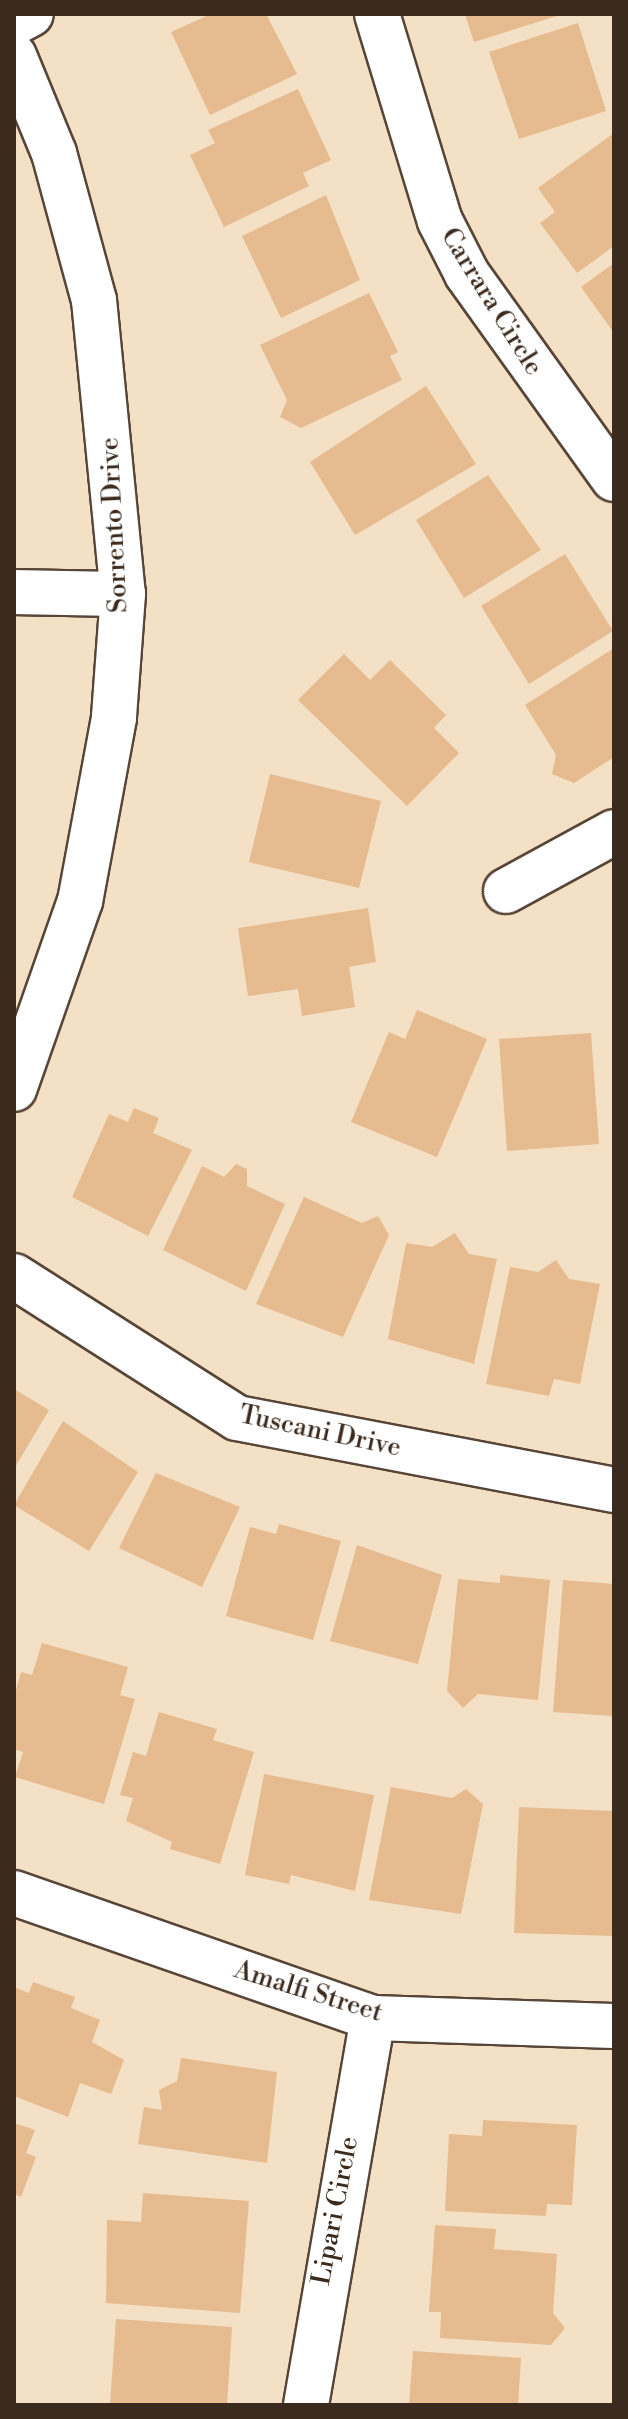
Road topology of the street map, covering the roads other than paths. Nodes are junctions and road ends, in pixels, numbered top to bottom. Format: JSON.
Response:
{"nodes":[{"id":1,"x":31,"y":14,"type":"edge"},
{"id":2,"x":377,"y":14,"type":"edge"},
{"id":3,"x":14,"y":23,"type":"edge"},
{"id":4,"x":14,"y":56,"type":"edge"},
{"id":5,"x":614,"y":479,"type":"edge"},
{"id":6,"x":14,"y":592,"type":"edge"},
{"id":7,"x":123,"y":594,"type":"junction"},
{"id":8,"x":614,"y":832,"type":"edge"},
{"id":9,"x":506,"y":891,"type":"dead end"},
{"id":10,"x":14,"y":1089,"type":"edge"},
{"id":11,"x":14,"y":1276,"type":"edge"},
{"id":12,"x":614,"y":1490,"type":"edge"},
{"id":13,"x":14,"y":1893,"type":"edge"},
{"id":14,"x":373,"y":2018,"type":"junction"},
{"id":15,"x":614,"y":2026,"type":"edge"},
{"id":16,"x":306,"y":2405,"type":"edge"}],
"edges":[{"from":1,"to":3,"type":"street"},
{"from":2,"to":5,"type":"street","name":"Carrara Circle"},
{"from":4,"to":7,"type":"street","name":"Sorrento Drive"},
{"from":6,"to":7,"type":"street"},
{"from":7,"to":10,"type":"street","name":"Sorrento Drive"},
{"from":8,"to":9,"type":"street"},
{"from":11,"to":12,"type":"street","name":"Tuscani Drive"},
{"from":13,"to":14,"type":"street","name":"Amalfi Street"},
{"from":14,"to":15,"type":"street","name":"Amalfi Street"},
{"from":14,"to":16,"type":"street","name":"Lipari Circle"}]}
